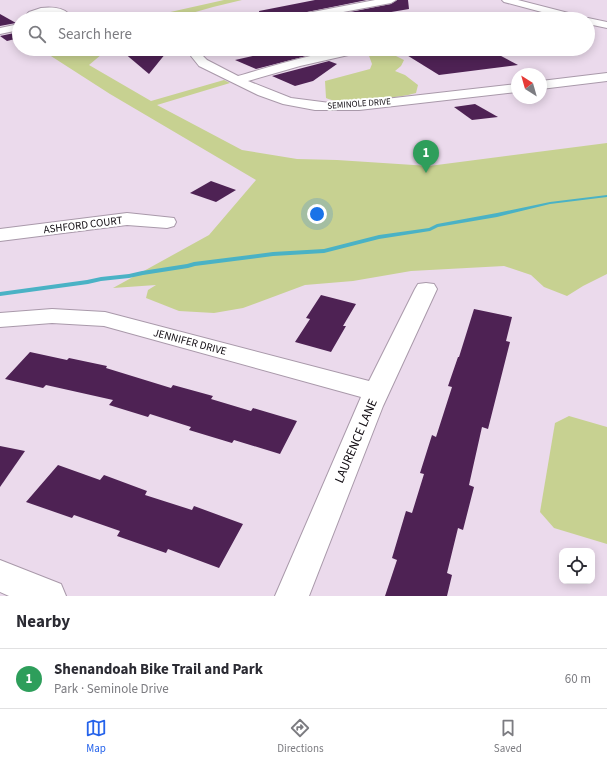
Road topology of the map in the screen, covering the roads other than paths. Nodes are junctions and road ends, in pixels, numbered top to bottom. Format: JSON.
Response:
{"nodes":[{"id":1,"x":391,"y":0,"type":"edge"},
{"id":2,"x":507,"y":0,"type":"edge"},
{"id":3,"x":41,"y":12,"type":"edge"},
{"id":4,"x":60,"y":12,"type":"edge"},
{"id":5,"x":321,"y":12,"type":"edge"},
{"id":6,"x":553,"y":12,"type":"edge"},
{"id":7,"x":595,"y":22,"type":"edge"},
{"id":8,"x":607,"y":25,"type":"edge"},
{"id":9,"x":12,"y":28,"type":"edge"},
{"id":10,"x":0,"y":31,"type":"edge"},
{"id":11,"x":197,"y":56,"type":"edge"},
{"id":12,"x":330,"y":56,"type":"edge"},
{"id":13,"x":607,"y":77,"type":"edge"},
{"id":14,"x":237,"y":80,"type":"junction"},
{"id":15,"x":547,"y":84,"type":"edge"},
{"id":16,"x":511,"y":89,"type":"edge"},
{"id":17,"x":167,"y":222,"type":"dead end"},
{"id":18,"x":0,"y":235,"type":"edge"},
{"id":19,"x":426,"y":289,"type":"dead end"},
{"id":20,"x":0,"y":320,"type":"edge"},
{"id":21,"x":377,"y":392,"type":"junction"},
{"id":22,"x":0,"y":576,"type":"edge"},
{"id":23,"x":49,"y":596,"type":"edge"},
{"id":24,"x":292,"y":596,"type":"edge"}],
"edges":[{"from":1,"to":5,"type":"street"},
{"from":2,"to":6,"type":"street"},
{"from":3,"to":4,"type":"street"},
{"from":7,"to":8,"type":"street"},
{"from":9,"to":10,"type":"street"},
{"from":11,"to":14,"type":"street","name":"SEMINOLE DRIVE"},
{"from":12,"to":14,"type":"street"},
{"from":13,"to":15,"type":"street"},
{"from":14,"to":16,"type":"street","name":"SEMINOLE DRIVE"},
{"from":17,"to":18,"type":"street","name":"ASHFORD COURT"},
{"from":19,"to":21,"type":"street","name":"LAURENCE LANE"},
{"from":20,"to":21,"type":"street","name":"JENNIFER DRIVE"},
{"from":21,"to":24,"type":"street","name":"LAURENCE LANE"},
{"from":22,"to":23,"type":"street"}]}
